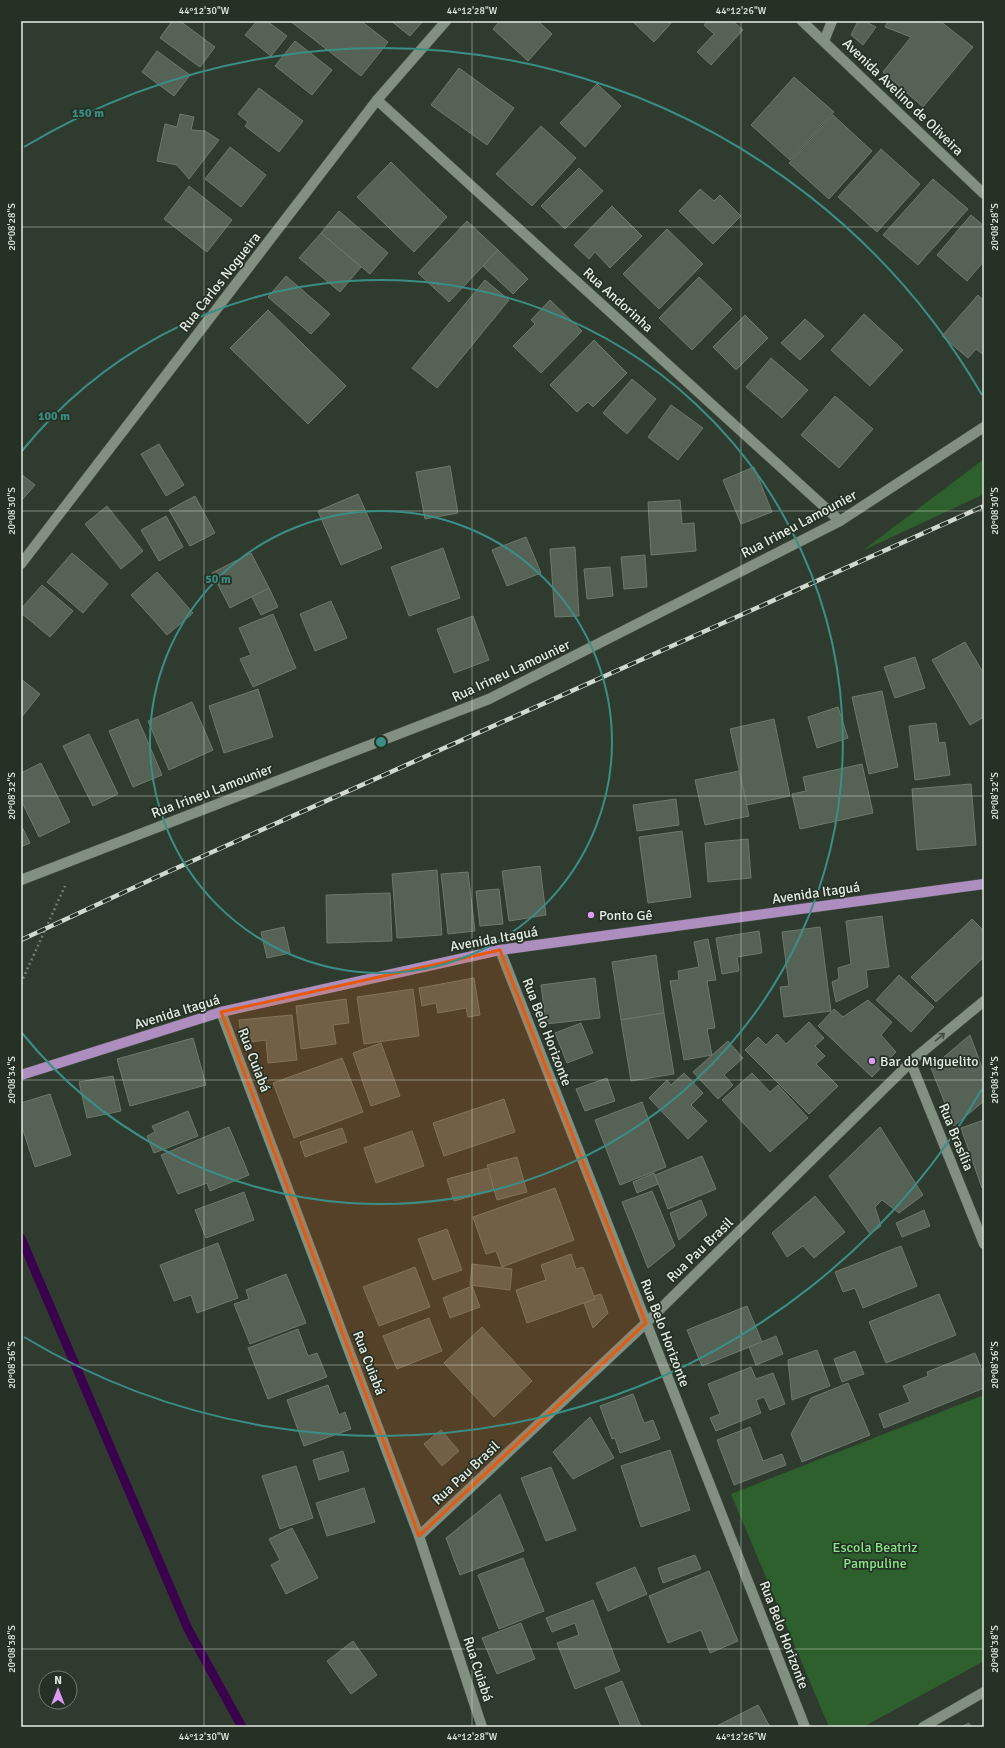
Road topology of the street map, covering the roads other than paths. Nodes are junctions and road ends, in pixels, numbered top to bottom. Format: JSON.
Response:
{"nodes":[{"id":1,"x":446,"y":21,"type":"edge"},
{"id":2,"x":802,"y":21,"type":"edge"},
{"id":3,"x":832,"y":21,"type":"edge"},
{"id":4,"x":824,"y":41,"type":"junction"},
{"id":5,"x":377,"y":100,"type":"junction"},
{"id":6,"x":984,"y":194,"type":"edge"},
{"id":7,"x":984,"y":427,"type":"edge"},
{"id":8,"x":840,"y":521,"type":"junction"},
{"id":9,"x":21,"y":564,"type":"edge"},
{"id":10,"x":21,"y":880,"type":"edge"},
{"id":11,"x":984,"y":884,"type":"edge"},
{"id":12,"x":500,"y":950,"type":"junction"},
{"id":13,"x":984,"y":1001,"type":"edge"},
{"id":14,"x":221,"y":1012,"type":"junction"},
{"id":15,"x":911,"y":1063,"type":"junction"},
{"id":16,"x":21,"y":1075,"type":"edge"},
{"id":17,"x":984,"y":1244,"type":"edge"},
{"id":18,"x":646,"y":1323,"type":"junction"},
{"id":19,"x":419,"y":1536,"type":"junction"},
{"id":20,"x":984,"y":1692,"type":"edge"},
{"id":21,"x":482,"y":1727,"type":"edge"},
{"id":22,"x":805,"y":1727,"type":"edge"},
{"id":23,"x":923,"y":1727,"type":"edge"}],
"edges":[{"from":1,"to":5,"type":"street","name":"Rua Carlos Nogueira"},
{"from":2,"to":4,"type":"street","name":"Avenida Avelino de Oliveira"},
{"from":3,"to":4,"type":"street"},
{"from":4,"to":6,"type":"street","name":"Avenida Avelino de Oliveira"},
{"from":5,"to":8,"type":"street","name":"Rua Andorinha"},
{"from":5,"to":9,"type":"street","name":"Rua Carlos Nogueira"},
{"from":7,"to":8,"type":"street","name":"Rua Irineu Lamounier"},
{"from":8,"to":10,"type":"street","name":"Rua Irineu Lamounier"},
{"from":11,"to":12,"type":"main road","name":"Avenida Itaguá"},
{"from":12,"to":14,"type":"main road","name":"Avenida Itaguá"},
{"from":12,"to":18,"type":"street","name":"Rua Belo Horizonte"},
{"from":15,"to":13,"type":"street","name":"Rua Pau Brasil","one_way":true},
{"from":14,"to":16,"type":"main road","name":"Avenida Itaguá"},
{"from":14,"to":19,"type":"street","name":"Rua Cuiabá"},
{"from":15,"to":17,"type":"street","name":"Rua Brasília"},
{"from":15,"to":18,"type":"street","name":"Rua Pau Brasil"},
{"from":18,"to":19,"type":"street","name":"Rua Pau Brasil"},
{"from":18,"to":22,"type":"street","name":"Rua Belo Horizonte"},
{"from":19,"to":21,"type":"street","name":"Rua Cuiabá"},
{"from":20,"to":23,"type":"street"}]}
